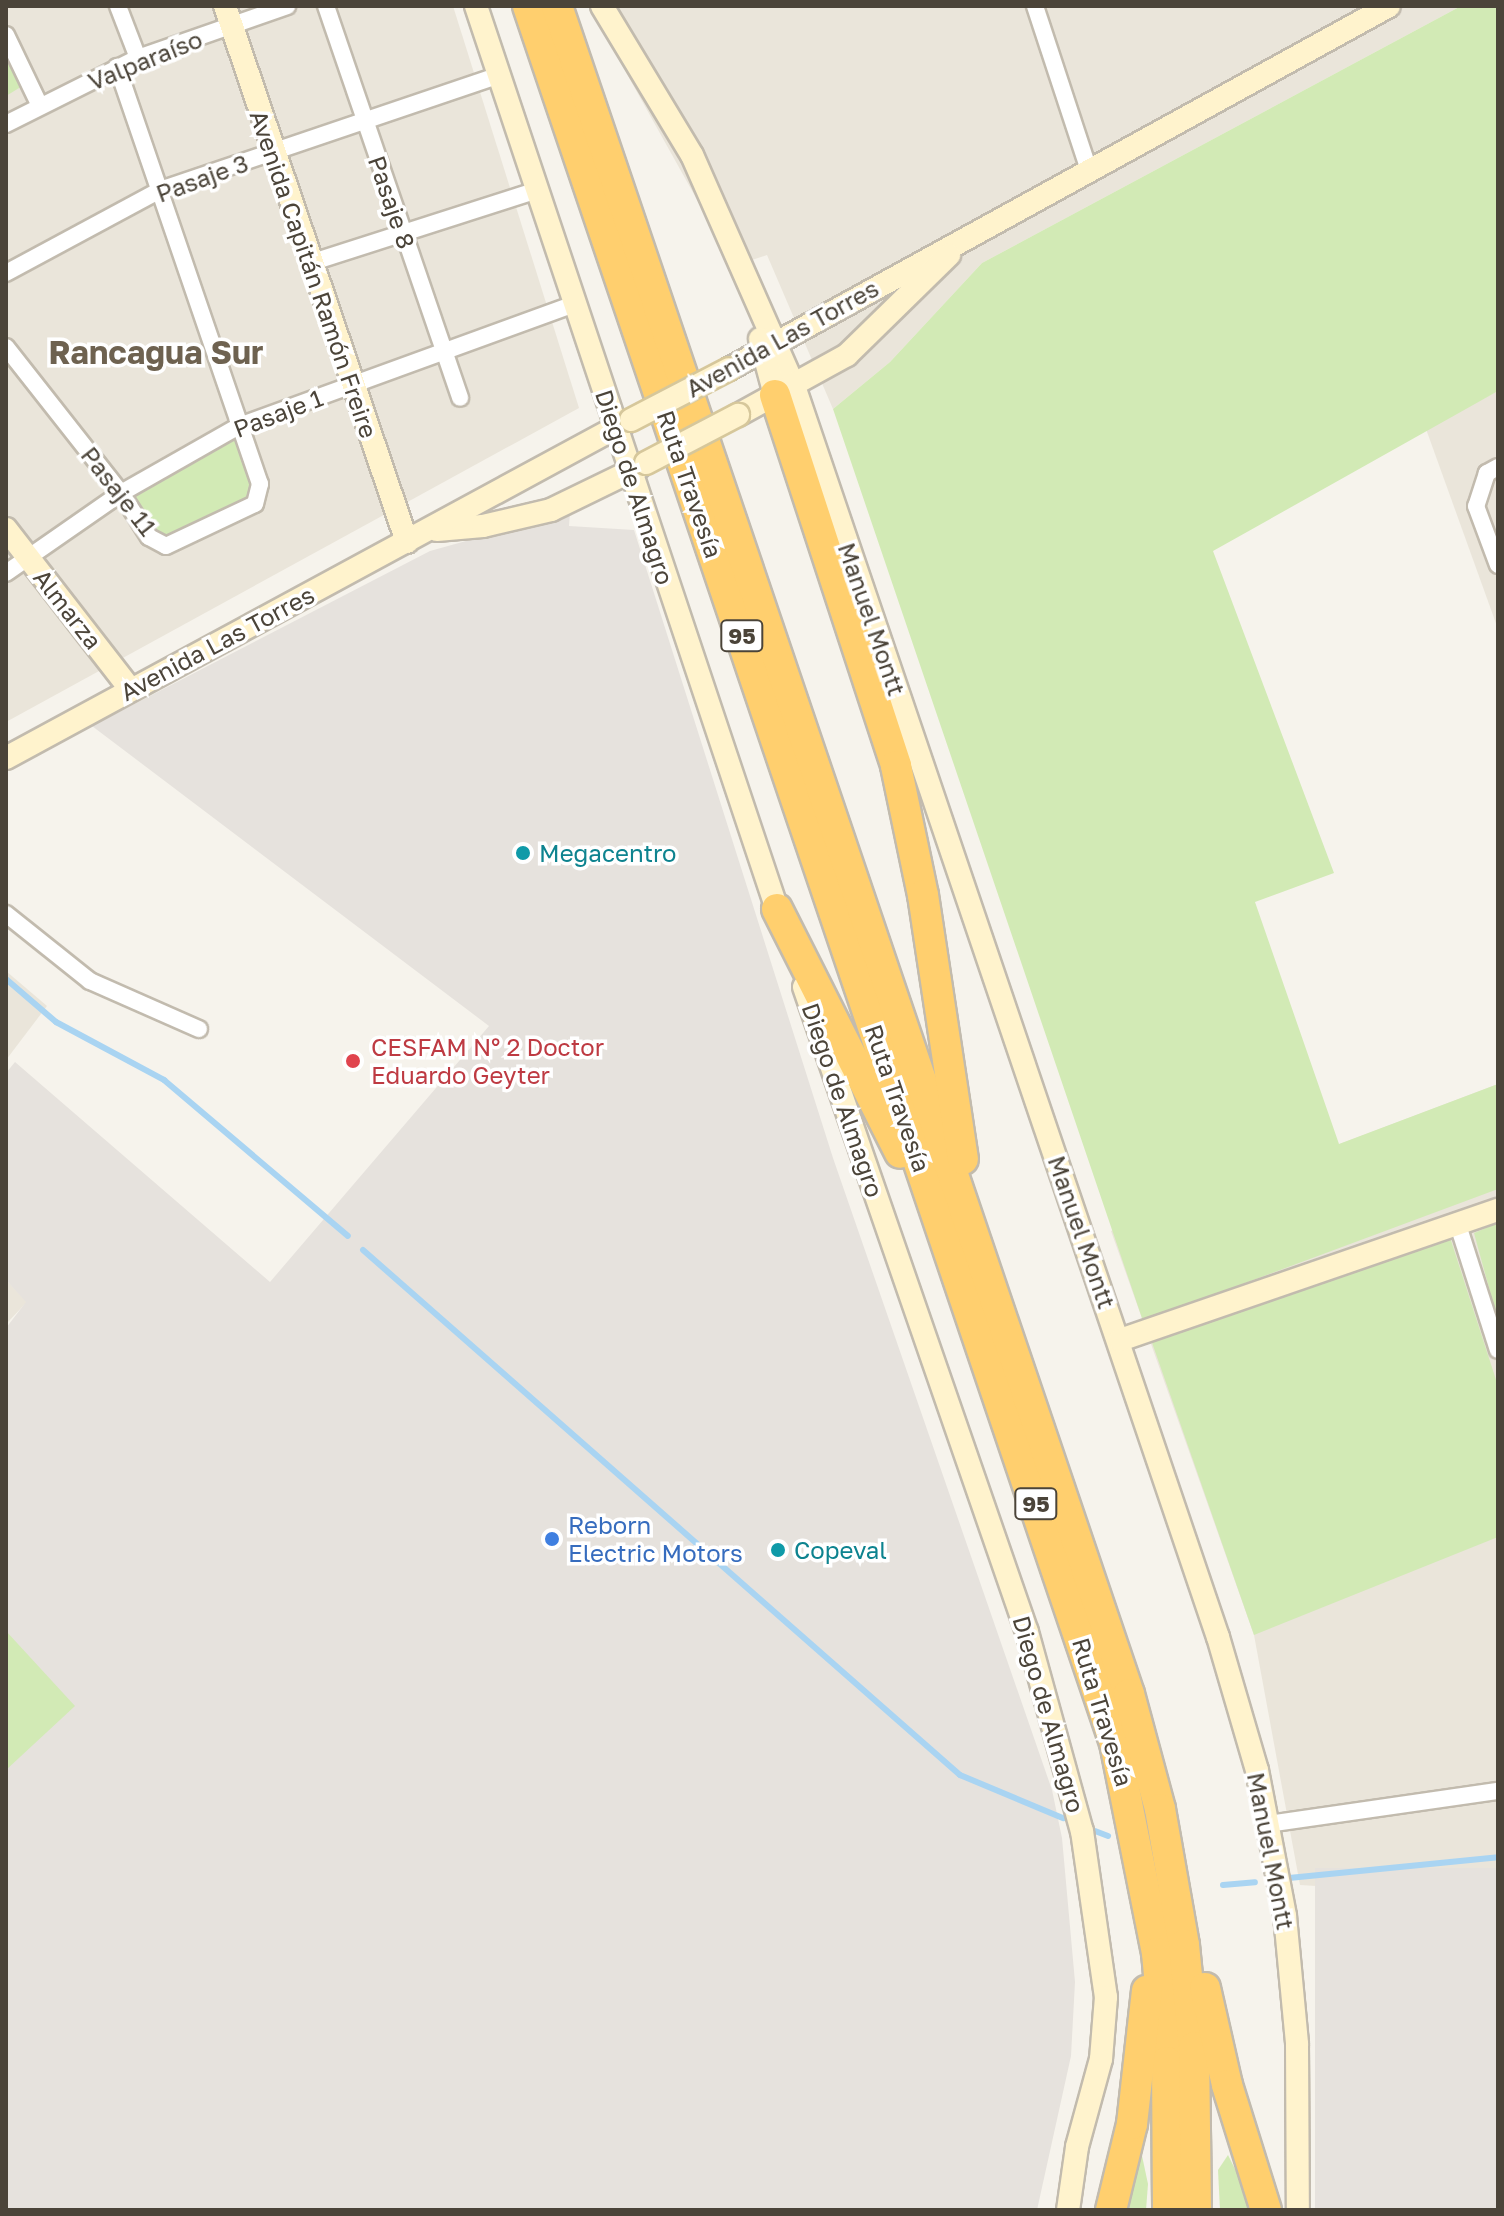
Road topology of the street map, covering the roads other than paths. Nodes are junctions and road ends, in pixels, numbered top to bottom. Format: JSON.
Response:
{"nodes":[{"id":1,"x":118,"y":6,"type":"edge"},
{"id":2,"x":287,"y":6,"type":"edge"},
{"id":3,"x":326,"y":6,"type":"edge"},
{"id":4,"x":476,"y":6,"type":"edge"},
{"id":5,"x":528,"y":6,"type":"edge"},
{"id":6,"x":557,"y":6,"type":"edge"},
{"id":7,"x":602,"y":6,"type":"edge"},
{"id":8,"x":1035,"y":6,"type":"edge"},
{"id":9,"x":1389,"y":6,"type":"edge"},
{"id":10,"x":228,"y":16,"type":"edge"},
{"id":11,"x":6,"y":35,"type":"edge"},
{"id":12,"x":138,"y":58,"type":"junction"},
{"id":13,"x":117,"y":67,"type":"junction"},
{"id":14,"x":499,"y":75,"type":"junction"},
{"id":15,"x":40,"y":106,"type":"junction"},
{"id":16,"x":364,"y":121,"type":"junction"},
{"id":17,"x":6,"y":124,"type":"edge"},
{"id":18,"x":272,"y":152,"type":"junction"},
{"id":19,"x":1089,"y":170,"type":"junction"},
{"id":20,"x":160,"y":190,"type":"junction"},
{"id":21,"x":537,"y":190,"type":"junction"},
{"id":22,"x":403,"y":234,"type":"junction"},
{"id":23,"x":967,"y":236,"type":"junction"},
{"id":24,"x":310,"y":263,"type":"junction"},
{"id":25,"x":6,"y":273,"type":"edge"},
{"id":26,"x":574,"y":304,"type":"junction"},
{"id":27,"x":6,"y":347,"type":"edge"},
{"id":28,"x":769,"y":347,"type":"junction"},
{"id":29,"x":445,"y":353,"type":"junction"},
{"id":30,"x":351,"y":385,"type":"junction"},
{"id":31,"x":784,"y":390,"type":"junction"},
{"id":32,"x":460,"y":398,"type":"dead end"},
{"id":33,"x":623,"y":424,"type":"junction"},
{"id":34,"x":239,"y":426,"type":"junction"},
{"id":35,"x":638,"y":468,"type":"junction"},
{"id":36,"x":1492,"y":470,"type":"edge"},
{"id":37,"x":121,"y":493,"type":"junction"},
{"id":38,"x":6,"y":529,"type":"edge"},
{"id":39,"x":428,"y":531,"type":"junction"},
{"id":40,"x":407,"y":542,"type":"junction"},
{"id":41,"x":28,"y":557,"type":"junction"},
{"id":42,"x":1498,"y":565,"type":"edge"},
{"id":43,"x":6,"y":573,"type":"edge"},
{"id":44,"x":130,"y":689,"type":"junction"},
{"id":45,"x":6,"y":758,"type":"edge"},
{"id":46,"x":777,"y":909,"type":"junction"},
{"id":47,"x":6,"y":914,"type":"edge"},
{"id":48,"x":199,"y":1029,"type":"dead end"},
{"id":49,"x":1498,"y":1210,"type":"edge"},
{"id":50,"x":1458,"y":1225,"type":"junction"},
{"id":51,"x":967,"y":1258,"type":"junction"},
{"id":52,"x":1120,"y":1340,"type":"junction"},
{"id":53,"x":1498,"y":1350,"type":"edge"},
{"id":54,"x":1498,"y":1791,"type":"edge"},
{"id":55,"x":1268,"y":1824,"type":"junction"},
{"id":56,"x":1163,"y":1897,"type":"junction"},
{"id":57,"x":1068,"y":2210,"type":"edge"},
{"id":58,"x":1111,"y":2210,"type":"edge"},
{"id":59,"x":1168,"y":2210,"type":"edge"},
{"id":60,"x":1196,"y":2210,"type":"edge"},
{"id":61,"x":1266,"y":2210,"type":"edge"},
{"id":62,"x":1298,"y":2210,"type":"edge"}],
"edges":[{"from":1,"to":12,"type":"street"},
{"from":2,"to":10,"type":"street","name":"Valparaíso"},
{"from":3,"to":16,"type":"street","name":"Pasaje 8"},
{"from":4,"to":14,"type":"main road","name":"Diego de Almagro"},
{"from":5,"to":51,"type":"highway","name":"Ruta Travesía","number":"95"},
{"from":6,"to":51,"type":"highway","name":"Ruta Travesía","number":"95"},
{"from":7,"to":28,"type":"main road","name":"Manuel Montt"},
{"from":8,"to":19,"type":"street"},
{"from":9,"to":19,"type":"main road","name":"Avenida Las Torres"},
{"from":10,"to":12,"type":"street","name":"Valparaíso"},
{"from":10,"to":18,"type":"main road","name":"Avenida Capitán Ramón Freire"},
{"from":11,"to":15,"type":"street"},
{"from":12,"to":13,"type":"street","name":"Valparaíso"},
{"from":13,"to":15,"type":"street","name":"Valparaíso"},
{"from":13,"to":20,"type":"street"},
{"from":14,"to":16,"type":"street","name":"Pasaje 3"},
{"from":14,"to":21,"type":"main road","name":"Diego de Almagro"},
{"from":15,"to":17,"type":"street","name":"Valparaíso"},
{"from":16,"to":18,"type":"street","name":"Pasaje 3"},
{"from":16,"to":22,"type":"street","name":"Pasaje 8"},
{"from":18,"to":20,"type":"street","name":"Pasaje 3"},
{"from":18,"to":24,"type":"main road","name":"Avenida Capitán Ramón Freire"},
{"from":19,"to":23,"type":"main road","name":"Avenida Las Torres"},
{"from":20,"to":25,"type":"street","name":"Pasaje 3"},
{"from":20,"to":34,"type":"street"},
{"from":21,"to":22,"type":"street"},
{"from":21,"to":26,"type":"main road","name":"Diego de Almagro"},
{"from":22,"to":24,"type":"street"},
{"from":22,"to":29,"type":"street","name":"Pasaje 8"},
{"from":23,"to":28,"type":"main road","name":"Avenida Las Torres"},
{"from":23,"to":31,"type":"main road","name":"Avenida Las Torres"},
{"from":24,"to":30,"type":"main road","name":"Avenida Capitán Ramón Freire"},
{"from":26,"to":29,"type":"street","name":"Pasaje 1"},
{"from":26,"to":33,"type":"main road","name":"Diego de Almagro"},
{"from":27,"to":37,"type":"street","name":"Pasaje 11"},
{"from":28,"to":31,"type":"main road","name":"Manuel Montt"},
{"from":28,"to":33,"type":"main road","name":"Avenida Las Torres","bridge":true},
{"from":29,"to":30,"type":"street","name":"Pasaje 1"},
{"from":29,"to":32,"type":"street","name":"Pasaje 8"},
{"from":30,"to":34,"type":"street","name":"Pasaje 1"},
{"from":30,"to":40,"type":"main road","name":"Avenida Capitán Ramón Freire"},
{"from":31,"to":35,"type":"main road","name":"Avenida Las Torres","bridge":true},
{"from":31,"to":51,"type":"highway"},
{"from":31,"to":52,"type":"main road","name":"Manuel Montt"},
{"from":33,"to":35,"type":"main road","name":"Diego de Almagro"},
{"from":33,"to":39,"type":"main road","name":"Avenida Las Torres"},
{"from":34,"to":37,"type":"street","name":"Pasaje 1"},
{"from":34,"to":37,"type":"street","name":"Pasaje 11"},
{"from":35,"to":39,"type":"main road","name":"Avenida Las Torres"},
{"from":35,"to":46,"type":"main road","name":"Diego de Almagro"},
{"from":36,"to":42,"type":"street"},
{"from":37,"to":41,"type":"street","name":"Pasaje 1"},
{"from":38,"to":41,"type":"main road","name":"Almarza"},
{"from":39,"to":40,"type":"main road","name":"Avenida Las Torres"},
{"from":40,"to":44,"type":"main road","name":"Avenida Las Torres"},
{"from":41,"to":43,"type":"street","name":"Pasaje 1"},
{"from":41,"to":44,"type":"main road","name":"Almarza"},
{"from":44,"to":45,"type":"main road","name":"Avenida Las Torres"},
{"from":46,"to":51,"type":"highway"},
{"from":46,"to":57,"type":"main road","name":"Diego de Almagro"},
{"from":47,"to":48,"type":"street"},
{"from":49,"to":50,"type":"main road"},
{"from":50,"to":52,"type":"main road"},
{"from":50,"to":53,"type":"street"},
{"from":51,"to":56,"type":"highway","name":"Ruta Travesía","number":"95"},
{"from":52,"to":55,"type":"main road","name":"Manuel Montt"},
{"from":54,"to":55,"type":"street"},
{"from":55,"to":62,"type":"main road","name":"Manuel Montt"},
{"from":56,"to":58,"type":"highway"},
{"from":56,"to":59,"type":"highway","name":"Ruta Travesía","number":"95"},
{"from":56,"to":60,"type":"highway","name":"Ruta Travesía","number":"95"},
{"from":56,"to":61,"type":"highway"}]}
